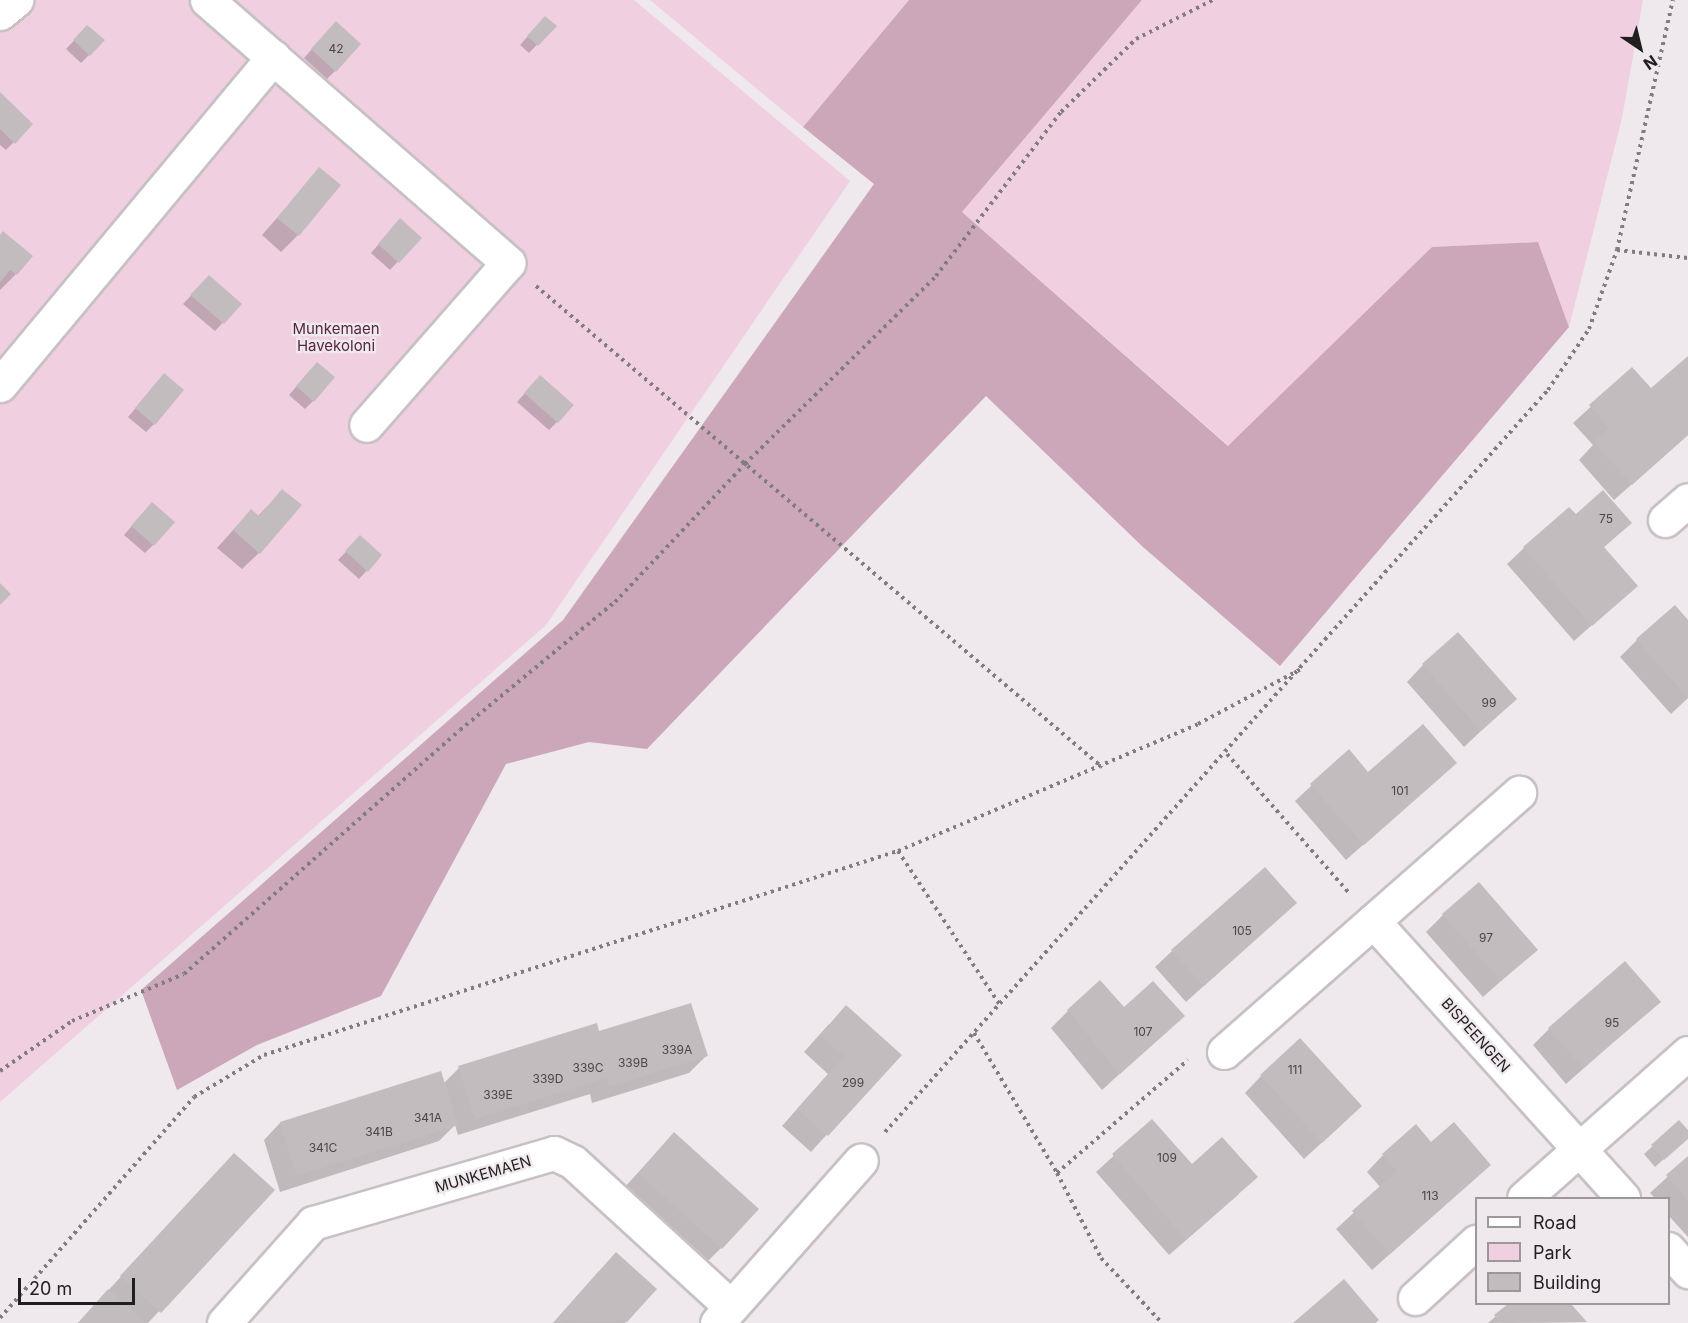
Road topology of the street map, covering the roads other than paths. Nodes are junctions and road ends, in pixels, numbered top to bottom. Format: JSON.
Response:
{"nodes":[{"id":1,"x":16,"y":0,"type":"edge"},
{"id":2,"x":207,"y":0,"type":"edge"},
{"id":3,"x":0,"y":13,"type":"edge"},
{"id":4,"x":273,"y":57,"type":"junction"},
{"id":5,"x":0,"y":386,"type":"edge"},
{"id":6,"x":366,"y":425,"type":"dead end"},
{"id":7,"x":1519,"y":793,"type":"dead end"},
{"id":8,"x":1373,"y":921,"type":"junction"},
{"id":9,"x":1224,"y":1052,"type":"road end"},
{"id":10,"x":1688,"y":1053,"type":"edge"},
{"id":11,"x":1579,"y":1149,"type":"junction"},
{"id":12,"x":861,"y":1160,"type":"road end"},
{"id":13,"x":1525,"y":1197,"type":"edge"},
{"id":14,"x":1622,"y":1197,"type":"edge"},
{"id":15,"x":1475,"y":1243,"type":"edge"},
{"id":16,"x":1670,"y":1251,"type":"edge"},
{"id":17,"x":1688,"y":1271,"type":"edge"},
{"id":18,"x":1415,"y":1298,"type":"dead end"},
{"id":19,"x":724,"y":1315,"type":"edge"},
{"id":20,"x":224,"y":1323,"type":"edge"}],
"edges":[{"from":1,"to":3,"type":"street"},
{"from":2,"to":4,"type":"street"},
{"from":4,"to":5,"type":"street"},
{"from":4,"to":6,"type":"street"},
{"from":7,"to":8,"type":"street"},
{"from":8,"to":9,"type":"street"},
{"from":8,"to":11,"type":"street","name":"BISPEENGEN"},
{"from":10,"to":11,"type":"street"},
{"from":11,"to":13,"type":"street"},
{"from":11,"to":14,"type":"street","name":"BISPEENGEN"},
{"from":12,"to":19,"type":"street","name":"MUNKEMAEN"},
{"from":15,"to":18,"type":"street"},
{"from":16,"to":17,"type":"street"},
{"from":19,"to":20,"type":"street","name":"MUNKEMAEN"}]}
